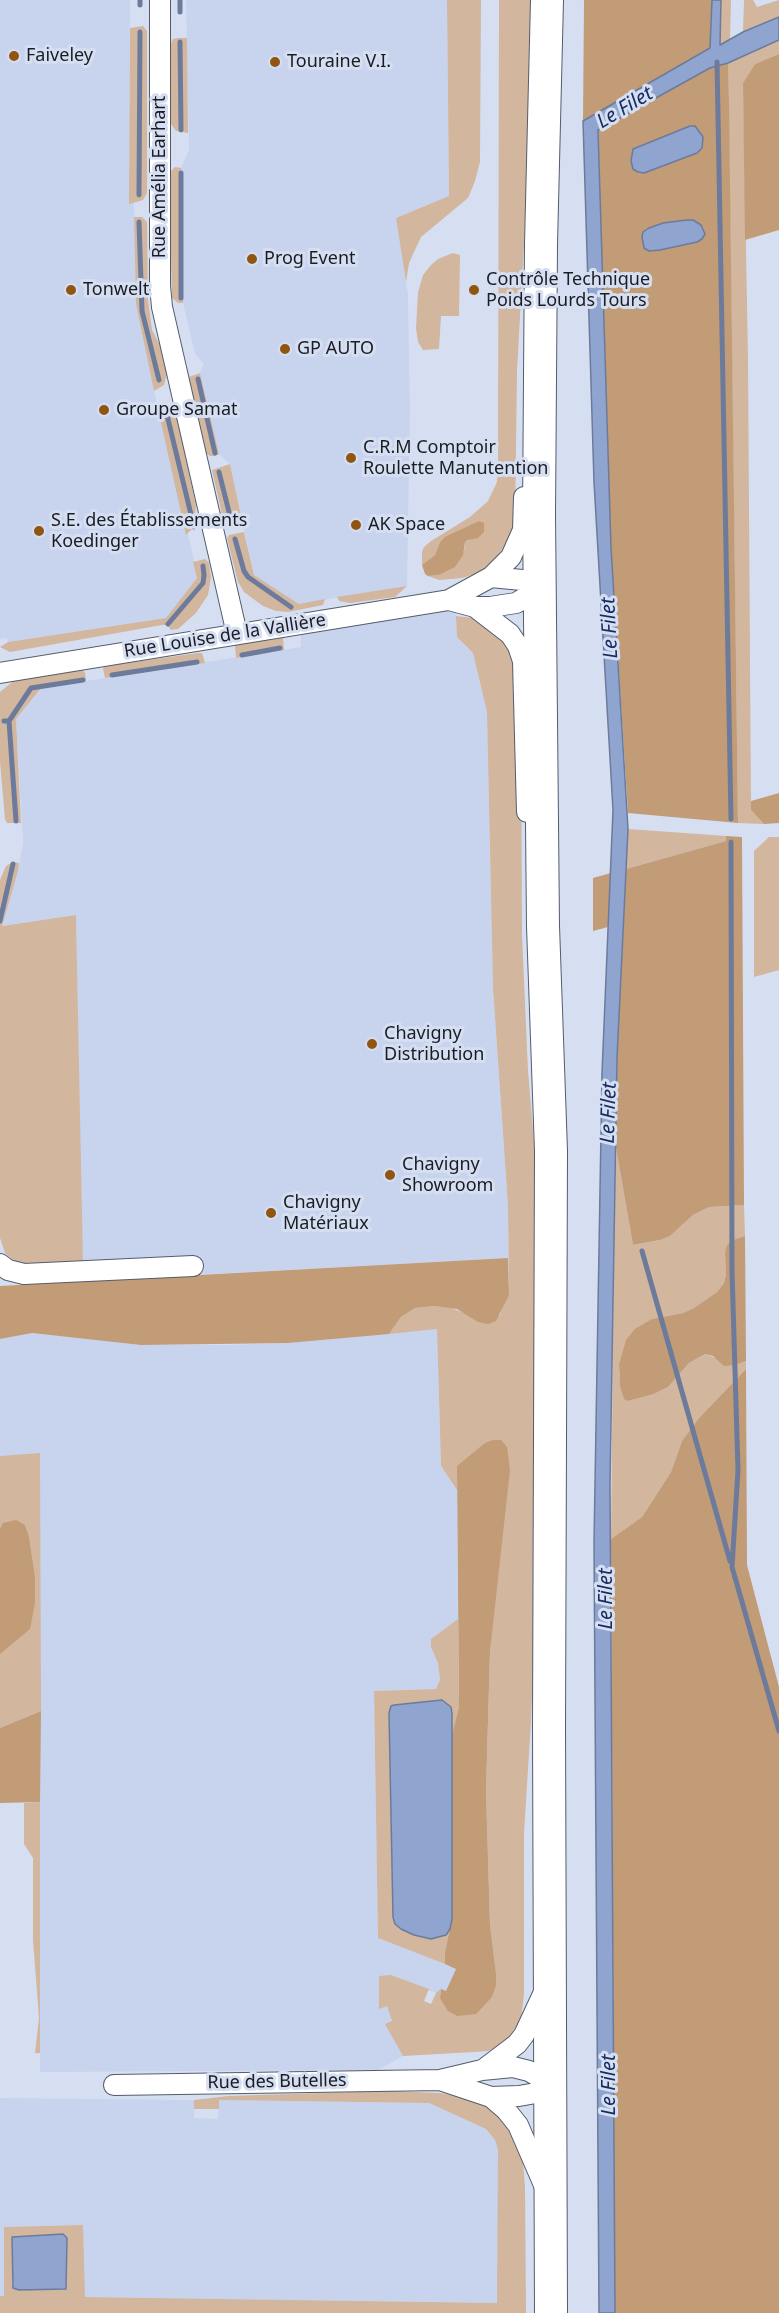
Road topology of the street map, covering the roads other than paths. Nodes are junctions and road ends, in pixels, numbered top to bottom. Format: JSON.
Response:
{"nodes":[{"id":1,"x":160,"y":0,"type":"edge"},
{"id":2,"x":547,"y":0,"type":"edge"},
{"id":3,"x":541,"y":244,"type":"junction"},
{"id":4,"x":491,"y":577,"type":"junction"},
{"id":5,"x":540,"y":590,"type":"junction"},
{"id":6,"x":450,"y":600,"type":"junction"},
{"id":7,"x":475,"y":608,"type":"junction"},
{"id":8,"x":237,"y":634,"type":"junction"},
{"id":9,"x":0,"y":673,"type":"edge"},
{"id":10,"x":543,"y":926,"type":"junction"},
{"id":11,"x":0,"y":1264,"type":"edge"},
{"id":12,"x":193,"y":1266,"type":"dead end"},
{"id":13,"x":549,"y":1982,"type":"junction"},
{"id":14,"x":482,"y":2070,"type":"junction"},
{"id":15,"x":440,"y":2080,"type":"junction"},
{"id":16,"x":549,"y":2083,"type":"junction"},
{"id":17,"x":114,"y":2085,"type":"dead end"},
{"id":18,"x":491,"y":2097,"type":"junction"},
{"id":19,"x":550,"y":2198,"type":"junction"},
{"id":20,"x":550,"y":2313,"type":"edge"}],
"edges":[{"from":1,"to":8,"type":"street","name":"Rue Amélia Earhart"},
{"from":2,"to":3,"type":"main road"},
{"from":3,"to":4,"type":"street","name":"Rue Louise de la Vallière"},
{"from":3,"to":5,"type":"main road"},
{"from":4,"to":5,"type":"street"},
{"from":4,"to":6,"type":"street","name":"Rue Louise de la Vallière"},
{"from":5,"to":7,"type":"street","name":"Rue Louise de la Vallière"},
{"from":5,"to":10,"type":"main road"},
{"from":6,"to":7,"type":"street","name":"Rue Louise de la Vallière"},
{"from":6,"to":8,"type":"street","name":"Rue Louise de la Vallière"},
{"from":7,"to":10,"type":"street","name":"Rue Louise de la Vallière"},
{"from":8,"to":9,"type":"street","name":"Rue Louise de la Vallière"},
{"from":10,"to":13,"type":"main road"},
{"from":11,"to":12,"type":"street"},
{"from":13,"to":14,"type":"street","name":"Rue des Butelles"},
{"from":13,"to":16,"type":"main road"},
{"from":14,"to":15,"type":"street","name":"Rue des Butelles"},
{"from":14,"to":16,"type":"street","name":"Rue des Butelles"},
{"from":15,"to":17,"type":"street","name":"Rue des Butelles"},
{"from":15,"to":18,"type":"street","name":"Rue des Butelles"},
{"from":16,"to":18,"type":"street","name":"Rue des Butelles"},
{"from":16,"to":19,"type":"main road"},
{"from":18,"to":19,"type":"street","name":"Rue des Butelles"},
{"from":19,"to":20,"type":"main road"}]}
